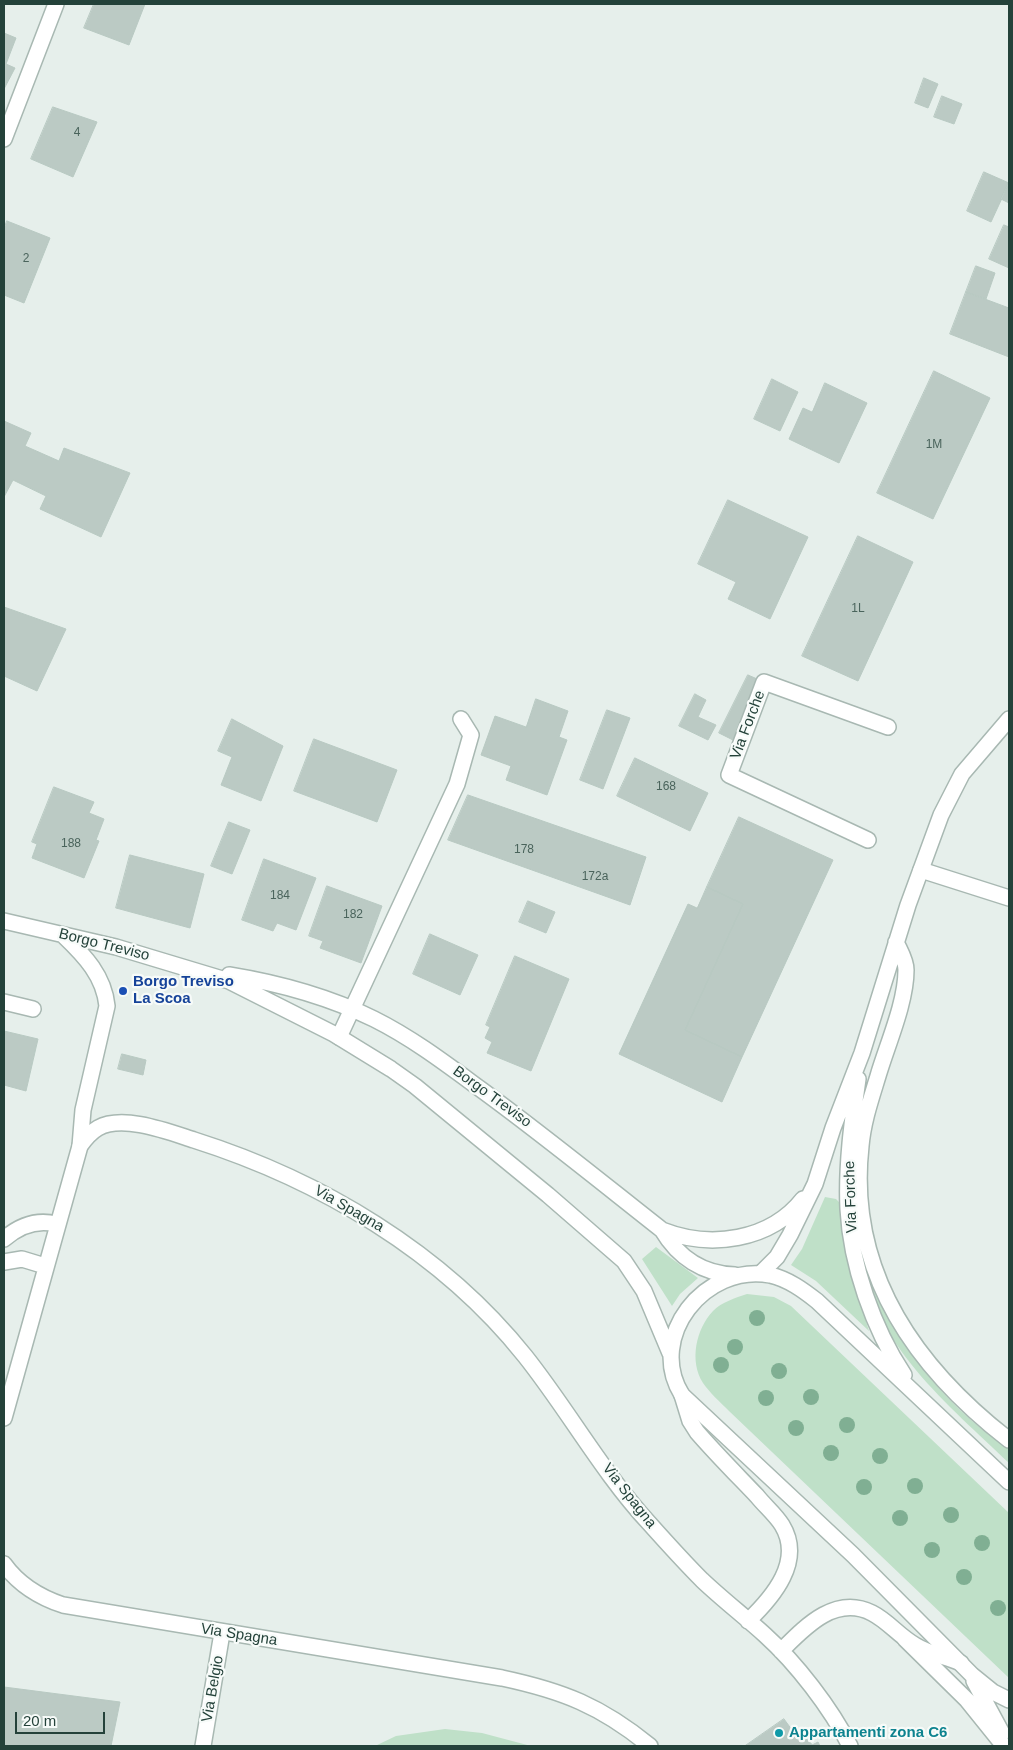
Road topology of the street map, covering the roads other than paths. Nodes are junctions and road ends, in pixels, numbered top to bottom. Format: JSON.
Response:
{"nodes":[{"id":1,"x":56,"y":4,"type":"edge"},
{"id":2,"x":4,"y":139,"type":"edge"},
{"id":3,"x":461,"y":719,"type":"dead end"},
{"id":4,"x":1009,"y":719,"type":"edge"},
{"id":5,"x":888,"y":727,"type":"dead end"},
{"id":6,"x":868,"y":840,"type":"dead end"},
{"id":7,"x":921,"y":870,"type":"junction"},
{"id":8,"x":1009,"y":898,"type":"edge"},
{"id":9,"x":4,"y":921,"type":"edge"},
{"id":10,"x":62,"y":934,"type":"junction"},
{"id":11,"x":896,"y":942,"type":"junction"},
{"id":12,"x":203,"y":971,"type":"junction"},
{"id":13,"x":4,"y":1002,"type":"edge"},
{"id":14,"x":33,"y":1009,"type":"dead end"},
{"id":15,"x":352,"y":1009,"type":"junction"},
{"id":16,"x":338,"y":1036,"type":"junction"},
{"id":17,"x":862,"y":1053,"type":"junction"},
{"id":18,"x":80,"y":1146,"type":"junction"},
{"id":19,"x":815,"y":1184,"type":"junction"},
{"id":20,"x":56,"y":1224,"type":"junction"},
{"id":21,"x":662,"y":1230,"type":"junction"},
{"id":22,"x":4,"y":1239,"type":"edge"},
{"id":23,"x":4,"y":1262,"type":"edge"},
{"id":24,"x":45,"y":1266,"type":"junction"},
{"id":25,"x":754,"y":1274,"type":"junction"},
{"id":26,"x":671,"y":1357,"type":"junction"},
{"id":27,"x":912,"y":1389,"type":"junction"},
{"id":28,"x":682,"y":1395,"type":"junction"},
{"id":29,"x":4,"y":1418,"type":"edge"},
{"id":30,"x":1009,"y":1440,"type":"edge"},
{"id":31,"x":1009,"y":1482,"type":"edge"},
{"id":32,"x":4,"y":1564,"type":"edge"},
{"id":33,"x":748,"y":1620,"type":"junction"},
{"id":34,"x":222,"y":1633,"type":"junction"},
{"id":35,"x":905,"y":1639,"type":"junction"},
{"id":36,"x":781,"y":1651,"type":"junction"},
{"id":37,"x":964,"y":1666,"type":"junction"},
{"id":38,"x":1009,"y":1700,"type":"edge"},
{"id":39,"x":203,"y":1746,"type":"edge"},
{"id":40,"x":650,"y":1746,"type":"edge"},
{"id":41,"x":850,"y":1746,"type":"edge"},
{"id":42,"x":1004,"y":1746,"type":"edge"},
{"id":43,"x":1009,"y":1746,"type":"edge"}],
"edges":[{"from":1,"to":2,"type":"street"},
{"from":3,"to":15,"type":"street"},
{"from":4,"to":7,"type":"street","name":"Via Forche"},
{"from":5,"to":6,"type":"street","name":"Via Forche"},
{"from":7,"to":8,"type":"street"},
{"from":7,"to":11,"type":"street","name":"Via Forche"},
{"from":9,"to":10,"type":"street","name":"Borgo Treviso"},
{"from":10,"to":12,"type":"street","name":"Borgo Treviso"},
{"from":10,"to":18,"type":"street"},
{"from":11,"to":17,"type":"street","name":"Via Forche"},
{"from":11,"to":30,"type":"street"},
{"from":12,"to":15,"type":"street","name":"Borgo Treviso"},
{"from":12,"to":16,"type":"street","name":"Borgo Treviso"},
{"from":13,"to":14,"type":"street"},
{"from":15,"to":16,"type":"street"},
{"from":15,"to":21,"type":"street","name":"Borgo Treviso"},
{"from":16,"to":26,"type":"street","name":"Borgo Treviso"},
{"from":17,"to":19,"type":"street","name":"Via Forche"},
{"from":17,"to":27,"type":"street","name":"Via Forche"},
{"from":18,"to":20,"type":"street","name":"Via Spagna"},
{"from":18,"to":33,"type":"street","name":"Via Spagna"},
{"from":19,"to":21,"type":"street"},
{"from":19,"to":25,"type":"street","name":"Via Forche"},
{"from":20,"to":22,"type":"street"},
{"from":20,"to":24,"type":"street","name":"Via Spagna"},
{"from":21,"to":25,"type":"street","name":"Borgo Treviso"},
{"from":23,"to":24,"type":"street"},
{"from":24,"to":29,"type":"street","name":"Via Spagna"},
{"from":25,"to":26,"type":"street"},
{"from":25,"to":27,"type":"street"},
{"from":26,"to":28,"type":"street"},
{"from":27,"to":31,"type":"street"},
{"from":28,"to":33,"type":"street"},
{"from":28,"to":37,"type":"street"},
{"from":32,"to":34,"type":"street","name":"Via Spagna"},
{"from":33,"to":36,"type":"street","name":"Via Spagna"},
{"from":34,"to":39,"type":"street","name":"Via Belgio"},
{"from":34,"to":40,"type":"street","name":"Via Spagna"},
{"from":35,"to":36,"type":"street"},
{"from":35,"to":37,"type":"street"},
{"from":35,"to":42,"type":"street"},
{"from":36,"to":41,"type":"street","name":"Via Spagna"},
{"from":37,"to":38,"type":"street"},
{"from":37,"to":43,"type":"street"}]}
